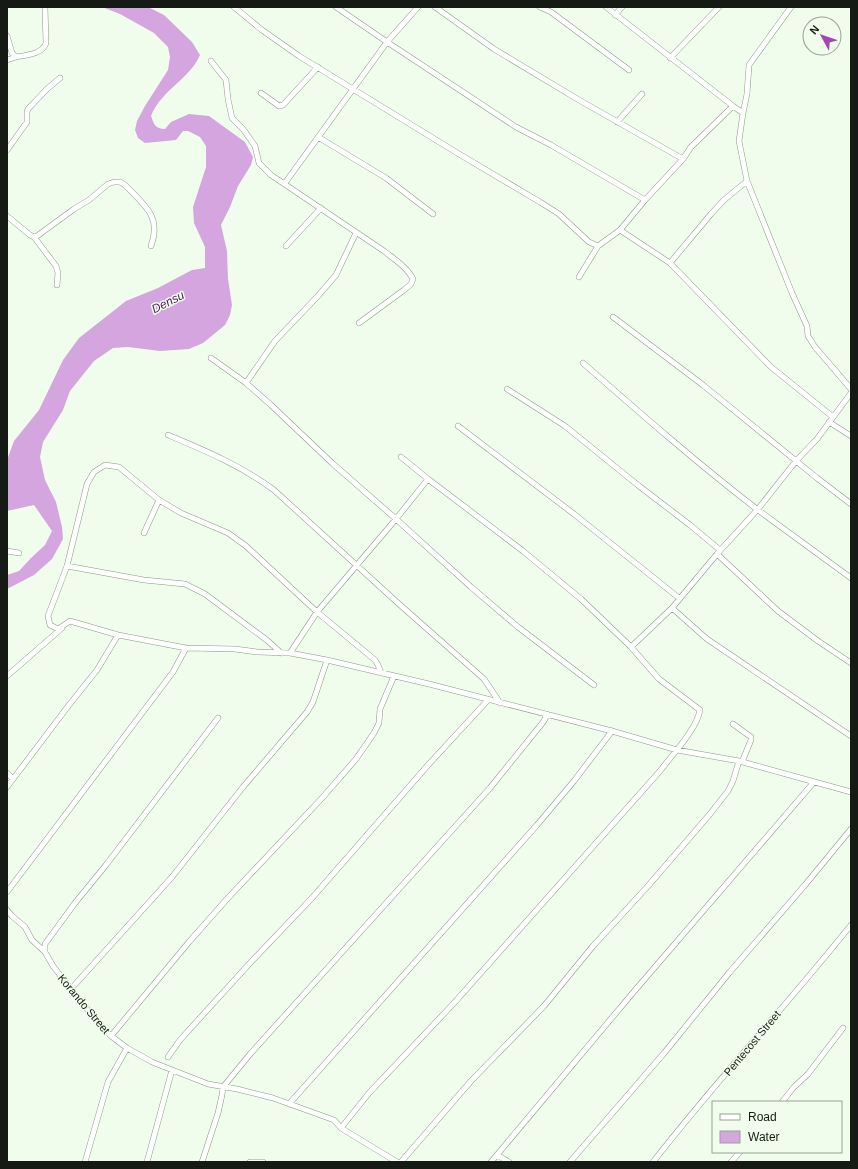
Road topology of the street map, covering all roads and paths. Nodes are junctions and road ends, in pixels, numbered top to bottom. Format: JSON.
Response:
{"nodes":[{"id":1,"x":45,"y":7,"type":"edge"},
{"id":2,"x":234,"y":7,"type":"edge"},
{"id":3,"x":336,"y":7,"type":"edge"},
{"id":4,"x":418,"y":7,"type":"edge"},
{"id":5,"x":436,"y":7,"type":"edge"},
{"id":6,"x":540,"y":7,"type":"edge"},
{"id":7,"x":556,"y":7,"type":"edge"},
{"id":8,"x":606,"y":7,"type":"edge"},
{"id":9,"x":622,"y":7,"type":"edge"},
{"id":10,"x":719,"y":7,"type":"edge"},
{"id":11,"x":791,"y":7,"type":"edge"},
{"id":12,"x":552,"y":12,"type":"junction"},
{"id":13,"x":615,"y":15,"type":"junction"},
{"id":14,"x":7,"y":36,"type":"edge"},
{"id":15,"x":387,"y":42,"type":"junction"},
{"id":16,"x":16,"y":57,"type":"junction"},
{"id":17,"x":670,"y":58,"type":"junction"},
{"id":18,"x":7,"y":60,"type":"edge"},
{"id":19,"x":211,"y":61,"type":"dead end"},
{"id":20,"x":318,"y":67,"type":"junction"},
{"id":21,"x":630,"y":70,"type":"dead end"},
{"id":22,"x":60,"y":78,"type":"dead end"},
{"id":23,"x":353,"y":89,"type":"junction"},
{"id":24,"x":261,"y":93,"type":"dead end"},
{"id":25,"x":642,"y":94,"type":"dead end"},
{"id":26,"x":733,"y":106,"type":"junction"},
{"id":27,"x":743,"y":114,"type":"junction"},
{"id":28,"x":617,"y":122,"type":"junction"},
{"id":29,"x":318,"y":137,"type":"junction"},
{"id":30,"x":7,"y":150,"type":"edge"},
{"id":31,"x":683,"y":159,"type":"junction"},
{"id":32,"x":747,"y":181,"type":"junction"},
{"id":33,"x":285,"y":184,"type":"junction"},
{"id":34,"x":645,"y":200,"type":"junction"},
{"id":35,"x":321,"y":208,"type":"junction"},
{"id":36,"x":433,"y":214,"type":"dead end"},
{"id":37,"x":7,"y":216,"type":"edge"},
{"id":38,"x":620,"y":230,"type":"junction"},
{"id":39,"x":356,"y":232,"type":"junction"},
{"id":40,"x":34,"y":237,"type":"junction"},
{"id":41,"x":151,"y":246,"type":"dead end"},
{"id":42,"x":286,"y":246,"type":"dead end"},
{"id":43,"x":598,"y":246,"type":"junction"},
{"id":44,"x":670,"y":263,"type":"junction"},
{"id":45,"x":578,"y":276,"type":"dead end"},
{"id":46,"x":58,"y":284,"type":"dead end"},
{"id":47,"x":613,"y":317,"type":"dead end"},
{"id":48,"x":359,"y":323,"type":"dead end"},
{"id":49,"x":212,"y":358,"type":"dead end"},
{"id":50,"x":583,"y":363,"type":"dead end"},
{"id":51,"x":246,"y":383,"type":"junction"},
{"id":52,"x":507,"y":389,"type":"dead end"},
{"id":53,"x":851,"y":389,"type":"edge"},
{"id":54,"x":851,"y":393,"type":"edge"},
{"id":55,"x":833,"y":417,"type":"junction"},
{"id":56,"x":830,"y":422,"type":"junction"},
{"id":57,"x":458,"y":426,"type":"dead end"},
{"id":58,"x":168,"y":434,"type":"dead end"},
{"id":59,"x":851,"y":436,"type":"edge"},
{"id":60,"x":401,"y":457,"type":"dead end"},
{"id":61,"x":796,"y":461,"type":"junction"},
{"id":62,"x":428,"y":479,"type":"junction"},
{"id":63,"x":159,"y":500,"type":"junction"},
{"id":64,"x":851,"y":504,"type":"edge"},
{"id":65,"x":758,"y":509,"type":"junction"},
{"id":66,"x":396,"y":519,"type":"junction"},
{"id":67,"x":144,"y":533,"type":"dead end"},
{"id":68,"x":7,"y":551,"type":"edge"},
{"id":69,"x":718,"y":552,"type":"junction"},
{"id":70,"x":19,"y":553,"type":"dead end"},
{"id":71,"x":357,"y":564,"type":"junction"},
{"id":72,"x":67,"y":566,"type":"junction"},
{"id":73,"x":851,"y":578,"type":"edge"},
{"id":74,"x":679,"y":598,"type":"junction"},
{"id":75,"x":672,"y":608,"type":"junction"},
{"id":76,"x":317,"y":612,"type":"junction"},
{"id":77,"x":70,"y":621,"type":"junction"},
{"id":78,"x":118,"y":635,"type":"junction"},
{"id":79,"x":631,"y":647,"type":"junction"},
{"id":80,"x":186,"y":648,"type":"junction"},
{"id":81,"x":281,"y":653,"type":"junction"},
{"id":82,"x":290,"y":653,"type":"junction"},
{"id":83,"x":327,"y":660,"type":"junction"},
{"id":84,"x":851,"y":663,"type":"edge"},
{"id":85,"x":381,"y":673,"type":"junction"},
{"id":86,"x":7,"y":676,"type":"edge"},
{"id":87,"x":394,"y":676,"type":"junction"},
{"id":88,"x":594,"y":685,"type":"dead end"},
{"id":89,"x":488,"y":700,"type":"junction"},
{"id":90,"x":500,"y":703,"type":"junction"},
{"id":91,"x":547,"y":714,"type":"junction"},
{"id":92,"x":218,"y":718,"type":"dead end"},
{"id":93,"x":733,"y":724,"type":"dead end"},
{"id":94,"x":612,"y":731,"type":"junction"},
{"id":95,"x":851,"y":736,"type":"edge"},
{"id":96,"x":677,"y":750,"type":"junction"},
{"id":97,"x":740,"y":761,"type":"junction"},
{"id":98,"x":7,"y":773,"type":"edge"},
{"id":99,"x":13,"y":779,"type":"junction"},
{"id":100,"x":814,"y":782,"type":"junction"},
{"id":101,"x":7,"y":787,"type":"edge"},
{"id":102,"x":851,"y":792,"type":"edge"},
{"id":103,"x":851,"y":828,"type":"edge"},
{"id":104,"x":7,"y":892,"type":"edge"},
{"id":105,"x":7,"y":910,"type":"edge"},
{"id":106,"x":851,"y":925,"type":"edge"},
{"id":107,"x":44,"y":952,"type":"junction"},
{"id":108,"x":71,"y":989,"type":"junction"},
{"id":109,"x":842,"y":1028,"type":"dead end"},
{"id":110,"x":111,"y":1036,"type":"junction"},
{"id":111,"x":127,"y":1048,"type":"junction"},
{"id":112,"x":168,"y":1057,"type":"dead end"},
{"id":113,"x":172,"y":1070,"type":"junction"},
{"id":114,"x":223,"y":1087,"type":"junction"},
{"id":115,"x":783,"y":1101,"type":"edge"},
{"id":116,"x":289,"y":1104,"type":"junction"},
{"id":117,"x":341,"y":1128,"type":"junction"},
{"id":118,"x":739,"y":1153,"type":"edge"},
{"id":119,"x":497,"y":1155,"type":"junction"},
{"id":120,"x":84,"y":1162,"type":"edge"},
{"id":121,"x":147,"y":1162,"type":"edge"},
{"id":122,"x":202,"y":1162,"type":"edge"},
{"id":123,"x":250,"y":1162,"type":"edge"},
{"id":124,"x":263,"y":1162,"type":"edge"},
{"id":125,"x":397,"y":1162,"type":"edge"},
{"id":126,"x":401,"y":1162,"type":"edge"},
{"id":127,"x":491,"y":1162,"type":"edge"},
{"id":128,"x":509,"y":1162,"type":"edge"},
{"id":129,"x":570,"y":1162,"type":"edge"},
{"id":130,"x":653,"y":1162,"type":"edge"},
{"id":131,"x":731,"y":1162,"type":"edge"}],
"edges":[{"from":1,"to":16,"type":"street"},
{"from":2,"to":20,"type":"street"},
{"from":3,"to":15,"type":"street"},
{"from":4,"to":15,"type":"street"},
{"from":5,"to":28,"type":"street"},
{"from":6,"to":12,"type":"street"},
{"from":7,"to":12,"type":"street"},
{"from":8,"to":13,"type":"street"},
{"from":9,"to":13,"type":"street"},
{"from":10,"to":17,"type":"street"},
{"from":11,"to":27,"type":"street"},
{"from":12,"to":21,"type":"street"},
{"from":13,"to":17,"type":"street"},
{"from":14,"to":16,"type":"street"},
{"from":15,"to":23,"type":"street"},
{"from":15,"to":34,"type":"street"},
{"from":16,"to":18,"type":"street"},
{"from":17,"to":26,"type":"street"},
{"from":19,"to":33,"type":"street"},
{"from":20,"to":23,"type":"street"},
{"from":20,"to":24,"type":"street"},
{"from":22,"to":30,"type":"street"},
{"from":23,"to":29,"type":"street"},
{"from":23,"to":43,"type":"street"},
{"from":25,"to":28,"type":"street"},
{"from":26,"to":27,"type":"street"},
{"from":26,"to":31,"type":"street"},
{"from":27,"to":32,"type":"street"},
{"from":28,"to":31,"type":"street"},
{"from":29,"to":33,"type":"street"},
{"from":29,"to":36,"type":"street"},
{"from":31,"to":34,"type":"street"},
{"from":32,"to":44,"type":"street"},
{"from":32,"to":53,"type":"street"},
{"from":33,"to":35,"type":"street"},
{"from":34,"to":38,"type":"street"},
{"from":35,"to":39,"type":"street"},
{"from":35,"to":42,"type":"street"},
{"from":37,"to":40,"type":"street"},
{"from":38,"to":43,"type":"street"},
{"from":38,"to":44,"type":"street"},
{"from":39,"to":48,"type":"street"},
{"from":39,"to":51,"type":"street"},
{"from":40,"to":41,"type":"street"},
{"from":40,"to":46,"type":"street"},
{"from":43,"to":45,"type":"street"},
{"from":44,"to":55,"type":"street"},
{"from":47,"to":61,"type":"street"},
{"from":49,"to":51,"type":"street"},
{"from":50,"to":65,"type":"street"},
{"from":51,"to":66,"type":"street"},
{"from":52,"to":69,"type":"street"},
{"from":54,"to":55,"type":"street"},
{"from":55,"to":56,"type":"street"},
{"from":56,"to":59,"type":"street"},
{"from":56,"to":61,"type":"street"},
{"from":57,"to":74,"type":"street"},
{"from":58,"to":71,"type":"street"},
{"from":60,"to":62,"type":"street"},
{"from":61,"to":64,"type":"street"},
{"from":61,"to":65,"type":"street"},
{"from":62,"to":66,"type":"street"},
{"from":62,"to":79,"type":"street"},
{"from":63,"to":67,"type":"street"},
{"from":63,"to":72,"type":"street"},
{"from":63,"to":76,"type":"street"},
{"from":65,"to":69,"type":"street"},
{"from":65,"to":73,"type":"street"},
{"from":66,"to":71,"type":"street"},
{"from":66,"to":88,"type":"street"},
{"from":68,"to":70,"type":"street"},
{"from":69,"to":74,"type":"street"},
{"from":69,"to":84,"type":"street"},
{"from":71,"to":76,"type":"street"},
{"from":71,"to":90,"type":"street"},
{"from":72,"to":77,"type":"street"},
{"from":72,"to":81,"type":"street"},
{"from":74,"to":75,"type":"street"},
{"from":75,"to":79,"type":"street"},
{"from":75,"to":95,"type":"street"},
{"from":76,"to":82,"type":"street"},
{"from":76,"to":85,"type":"street"},
{"from":77,"to":78,"type":"street"},
{"from":77,"to":86,"type":"street"},
{"from":78,"to":80,"type":"street"},
{"from":78,"to":99,"type":"street"},
{"from":79,"to":96,"type":"street"},
{"from":80,"to":81,"type":"street"},
{"from":80,"to":104,"type":"street"},
{"from":81,"to":82,"type":"street"},
{"from":82,"to":83,"type":"street"},
{"from":83,"to":85,"type":"street"},
{"from":83,"to":108,"type":"street"},
{"from":85,"to":87,"type":"street"},
{"from":87,"to":89,"type":"street"},
{"from":87,"to":110,"type":"street"},
{"from":89,"to":90,"type":"street"},
{"from":89,"to":112,"type":"street"},
{"from":90,"to":91,"type":"street"},
{"from":91,"to":94,"type":"street"},
{"from":91,"to":114,"type":"street"},
{"from":92,"to":107,"type":"street"},
{"from":93,"to":97,"type":"street"},
{"from":94,"to":96,"type":"street"},
{"from":94,"to":116,"type":"street"},
{"from":96,"to":97,"type":"street"},
{"from":96,"to":117,"type":"street"},
{"from":97,"to":100,"type":"street"},
{"from":97,"to":126,"type":"street"},
{"from":98,"to":99,"type":"street"},
{"from":99,"to":101,"type":"street"},
{"from":100,"to":102,"type":"street"},
{"from":100,"to":119,"type":"street"},
{"from":103,"to":129,"type":"street"},
{"from":105,"to":107,"type":"street","name":"Korando Street"},
{"from":106,"to":130,"type":"street","name":"Pentecost Street"},
{"from":107,"to":108,"type":"street","name":"Korando Street"},
{"from":108,"to":110,"type":"street","name":"Korando Street"},
{"from":109,"to":115,"type":"street"},
{"from":110,"to":111,"type":"street","name":"Korando Street"},
{"from":111,"to":113,"type":"street","name":"Korando Street"},
{"from":111,"to":120,"type":"street"},
{"from":113,"to":114,"type":"street","name":"Korando Street"},
{"from":113,"to":121,"type":"street"},
{"from":114,"to":116,"type":"street","name":"Korando Street"},
{"from":114,"to":122,"type":"street"},
{"from":116,"to":117,"type":"street","name":"Korando Street"},
{"from":117,"to":125,"type":"street","name":"Korando Street"},
{"from":118,"to":131,"type":"street"},
{"from":119,"to":127,"type":"street"},
{"from":119,"to":128,"type":"street"},
{"from":123,"to":124,"type":"street"}]}
